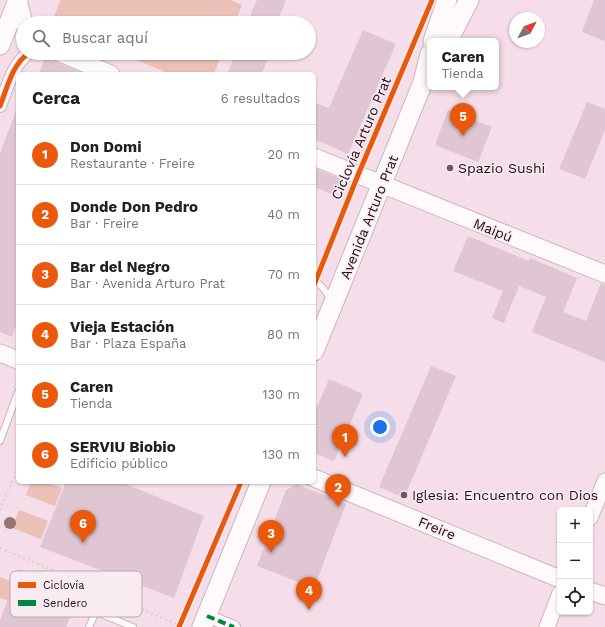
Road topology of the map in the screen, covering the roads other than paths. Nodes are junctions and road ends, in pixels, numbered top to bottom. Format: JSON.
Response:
{"nodes":[{"id":1,"x":18,"y":0,"type":"edge"},
{"id":2,"x":447,"y":0,"type":"edge"},
{"id":3,"x":469,"y":0,"type":"edge"},
{"id":4,"x":22,"y":16,"type":"edge"},
{"id":5,"x":434,"y":38,"type":"edge"},
{"id":6,"x":450,"y":38,"type":"edge"},
{"id":7,"x":0,"y":44,"type":"edge"},
{"id":8,"x":20,"y":60,"type":"edge"},
{"id":9,"x":77,"y":60,"type":"edge"},
{"id":10,"x":106,"y":72,"type":"edge"},
{"id":11,"x":427,"y":77,"type":"edge"},
{"id":12,"x":0,"y":106,"type":"edge"},
{"id":13,"x":316,"y":158,"type":"edge"},
{"id":14,"x":382,"y":185,"type":"junction"},
{"id":15,"x":605,"y":274,"type":"edge"},
{"id":16,"x":316,"y":282,"type":"edge"},
{"id":17,"x":334,"y":303,"type":"junction"},
{"id":18,"x":316,"y":347,"type":"edge"},
{"id":19,"x":0,"y":353,"type":"edge"},
{"id":20,"x":16,"y":359,"type":"edge"},
{"id":21,"x":16,"y":397,"type":"edge"},
{"id":22,"x":0,"y":441,"type":"edge"},
{"id":23,"x":316,"y":479,"type":"edge"},
{"id":24,"x":605,"y":481,"type":"edge"},
{"id":25,"x":260,"y":484,"type":"edge"},
{"id":26,"x":593,"y":511,"type":"edge"},
{"id":27,"x":557,"y":578,"type":"edge"},
{"id":28,"x":593,"y":591,"type":"edge"},
{"id":29,"x":605,"y":596,"type":"edge"},
{"id":30,"x":557,"y":601,"type":"edge"},
{"id":31,"x":94,"y":617,"type":"edge"},
{"id":32,"x":108,"y":617,"type":"edge"},
{"id":33,"x":205,"y":621,"type":"edge"},
{"id":34,"x":89,"y":627,"type":"edge"},
{"id":35,"x":133,"y":627,"type":"edge"},
{"id":36,"x":234,"y":627,"type":"edge"},
{"id":37,"x":547,"y":627,"type":"edge"}],
"edges":[{"from":1,"to":4,"type":"main road"},
{"from":1,"to":7,"type":"main road"},
{"from":2,"to":5,"type":"main road"},
{"from":3,"to":6,"type":"main road"},
{"from":8,"to":12,"type":"street"},
{"from":9,"to":10,"type":"main road"},
{"from":11,"to":14,"type":"main road","name":"Avenida Arturo Prat"},
{"from":13,"to":14,"type":"main road","name":"Maipú"},
{"from":14,"to":15,"type":"main road","name":"Maipú"},
{"from":14,"to":17,"type":"main road","name":"Avenida Arturo Prat"},
{"from":16,"to":17,"type":"lane"},
{"from":17,"to":18,"type":"main road","name":"Avenida Arturo Prat"},
{"from":19,"to":20,"type":"main road"},
{"from":21,"to":22,"type":"lane"},
{"from":23,"to":27,"type":"main road","name":"Freire"},
{"from":24,"to":26,"type":"street"},
{"from":25,"to":33,"type":"main road"},
{"from":28,"to":29,"type":"main road"},
{"from":30,"to":37,"type":"street"},
{"from":31,"to":34,"type":"lane"},
{"from":32,"to":35,"type":"lane"},
{"from":33,"to":36,"type":"street"}]}
